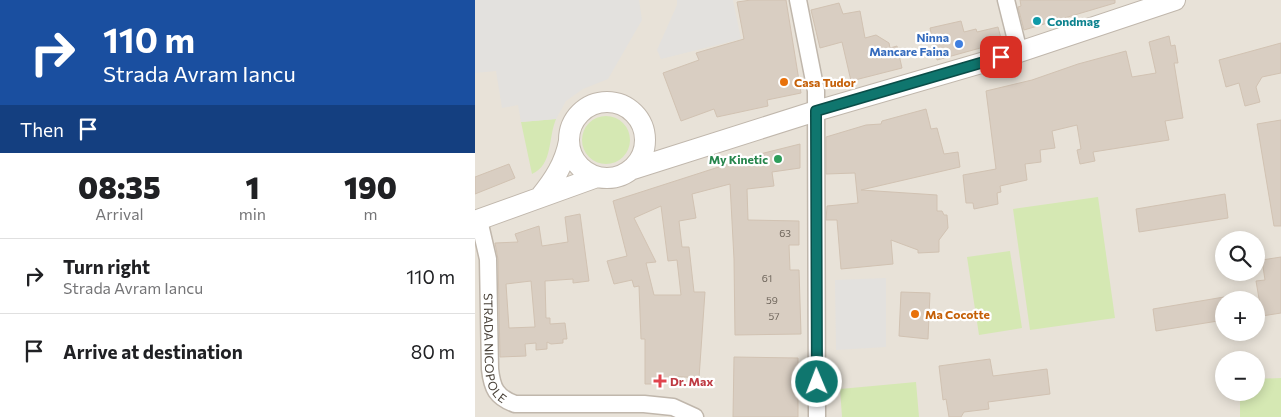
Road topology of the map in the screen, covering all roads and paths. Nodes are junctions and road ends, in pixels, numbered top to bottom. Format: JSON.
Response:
{"nodes":[{"id":1,"x":798,"y":0,"type":"edge"},
{"id":2,"x":1006,"y":0,"type":"edge"},
{"id":3,"x":1175,"y":0,"type":"edge"},
{"id":4,"x":1019,"y":52,"type":"junction"},
{"id":5,"x":816,"y":111,"type":"junction"},
{"id":6,"x":644,"y":131,"type":"junction"},
{"id":7,"x":569,"y":141,"type":"junction"},
{"id":8,"x":703,"y":147,"type":"junction"},
{"id":9,"x":630,"y":170,"type":"junction"},
{"id":10,"x":597,"y":176,"type":"junction"},
{"id":11,"x":540,"y":196,"type":"junction"},
{"id":12,"x":477,"y":220,"type":"edge"},
{"id":13,"x":695,"y":417,"type":"edge"},
{"id":14,"x":817,"y":417,"type":"edge"}],
"edges":[{"from":1,"to":5,"type":"street"},
{"from":2,"to":4,"type":"street"},
{"from":3,"to":4,"type":"street"},
{"from":4,"to":5,"type":"street"},
{"from":5,"to":8,"type":"street"},
{"from":5,"to":14,"type":"street"},
{"from":6,"to":7,"type":"street"},
{"from":6,"to":8,"type":"street"},
{"from":6,"to":9,"type":"street"},
{"from":7,"to":10,"type":"street"},
{"from":7,"to":11,"type":"street"},
{"from":8,"to":9,"type":"street"},
{"from":9,"to":10,"type":"street"},
{"from":10,"to":11,"type":"street"},
{"from":11,"to":12,"type":"street"},
{"from":12,"to":13,"type":"street","name":"STRADA NICOPOLE"}]}
